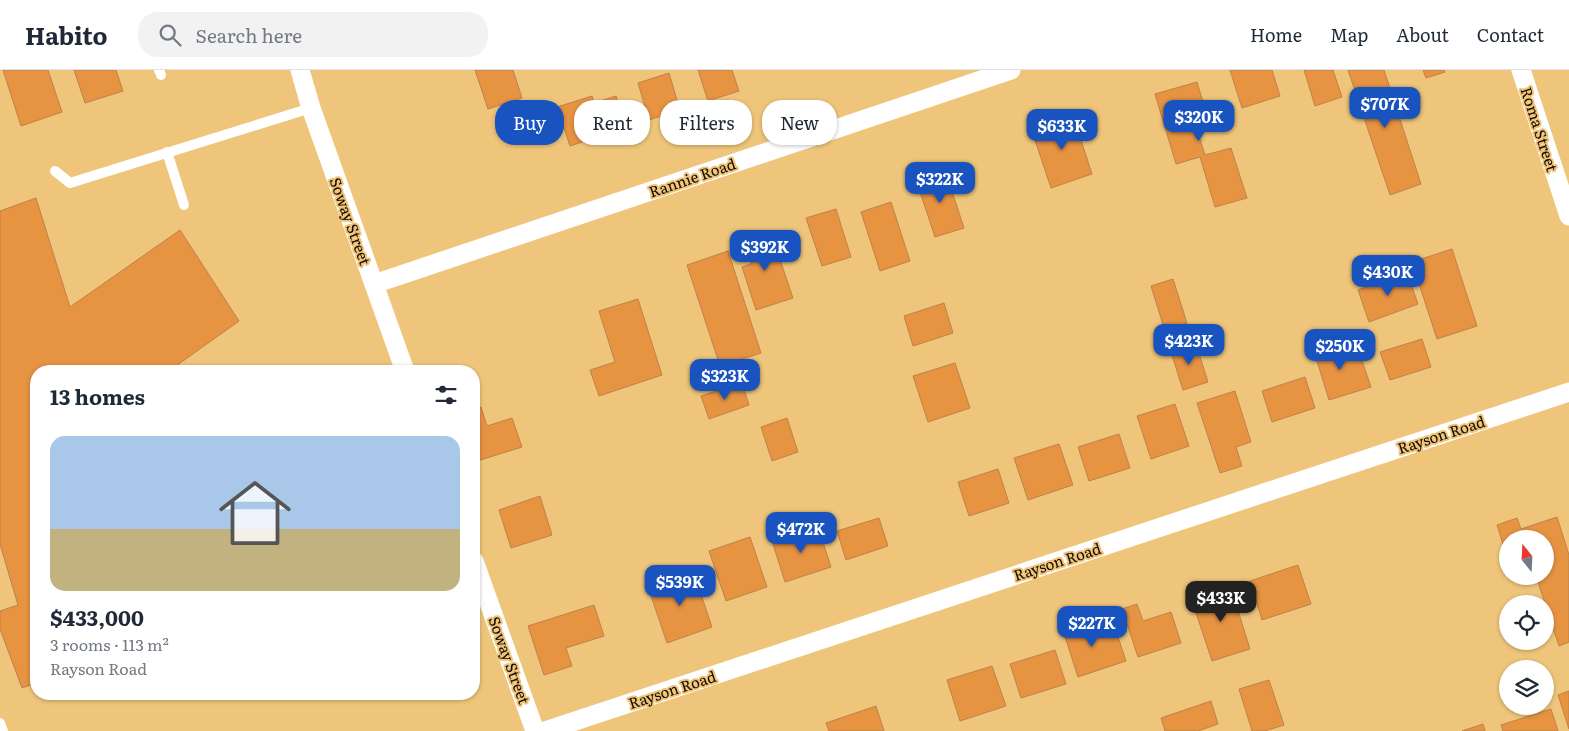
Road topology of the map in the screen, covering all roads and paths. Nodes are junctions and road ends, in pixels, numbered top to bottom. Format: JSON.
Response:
{"nodes":[{"id":1,"x":300,"y":70,"type":"edge"},
{"id":2,"x":1011,"y":70,"type":"edge"},
{"id":3,"x":1521,"y":70,"type":"edge"},
{"id":4,"x":311,"y":108,"type":"junction"},
{"id":5,"x":167,"y":152,"type":"junction"},
{"id":6,"x":55,"y":171,"type":"dead end"},
{"id":7,"x":184,"y":205,"type":"dead end"},
{"id":8,"x":1569,"y":216,"type":"edge"},
{"id":9,"x":374,"y":284,"type":"junction"},
{"id":10,"x":403,"y":365,"type":"edge"},
{"id":11,"x":1569,"y":392,"type":"edge"},
{"id":12,"x":480,"y":578,"type":"edge"},
{"id":13,"x":0,"y":723,"type":"edge"},
{"id":14,"x":3,"y":731,"type":"edge"},
{"id":15,"x":535,"y":731,"type":"edge"},
{"id":16,"x":545,"y":731,"type":"edge"}],
"edges":[{"from":1,"to":4,"type":"street","name":"Soway Street"},
{"from":2,"to":9,"type":"street","name":"Rannie Road"},
{"from":3,"to":8,"type":"street","name":"Roma Street"},
{"from":4,"to":5,"type":"lane"},
{"from":4,"to":9,"type":"street","name":"Soway Street"},
{"from":5,"to":6,"type":"lane"},
{"from":5,"to":7,"type":"lane"},
{"from":9,"to":10,"type":"street","name":"Soway Street"},
{"from":11,"to":16,"type":"street","name":"Rayson Road"},
{"from":12,"to":15,"type":"street","name":"Soway Street"},
{"from":13,"to":14,"type":"lane"}]}
